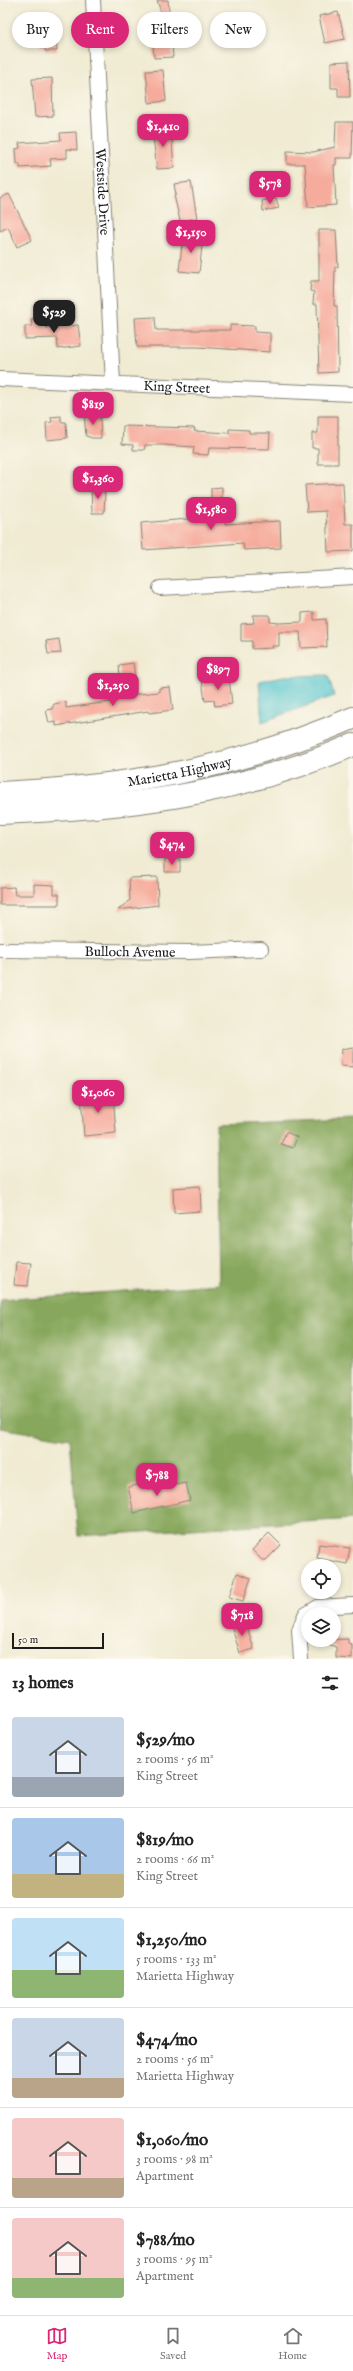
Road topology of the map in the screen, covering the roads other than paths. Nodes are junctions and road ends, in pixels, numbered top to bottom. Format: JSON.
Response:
{"nodes":[{"id":1,"x":93,"y":0,"type":"edge"},
{"id":2,"x":0,"y":379,"type":"edge"},
{"id":3,"x":113,"y":383,"type":"junction"},
{"id":4,"x":353,"y":394,"type":"edge"},
{"id":5,"x":353,"y":577,"type":"edge"},
{"id":6,"x":160,"y":588,"type":"dead end"},
{"id":7,"x":353,"y":718,"type":"edge"},
{"id":8,"x":353,"y":744,"type":"edge"},
{"id":9,"x":0,"y":793,"type":"edge"},
{"id":10,"x":0,"y":813,"type":"edge"},
{"id":11,"x":261,"y":949,"type":"dead end"},
{"id":12,"x":0,"y":950,"type":"edge"},
{"id":13,"x":353,"y":1605,"type":"edge"},
{"id":14,"x":301,"y":1659,"type":"edge"}],
"edges":[{"from":1,"to":3,"type":"street","name":"Westside Drive"},
{"from":2,"to":3,"type":"street","name":"King Street"},
{"from":3,"to":4,"type":"street","name":"King Street"},
{"from":5,"to":6,"type":"street"},
{"from":7,"to":9,"type":"highway","name":"Marietta Highway"},
{"from":8,"to":10,"type":"highway","name":"Marietta Highway"},
{"from":11,"to":12,"type":"street","name":"Bulloch Avenue"},
{"from":13,"to":14,"type":"street"}]}
